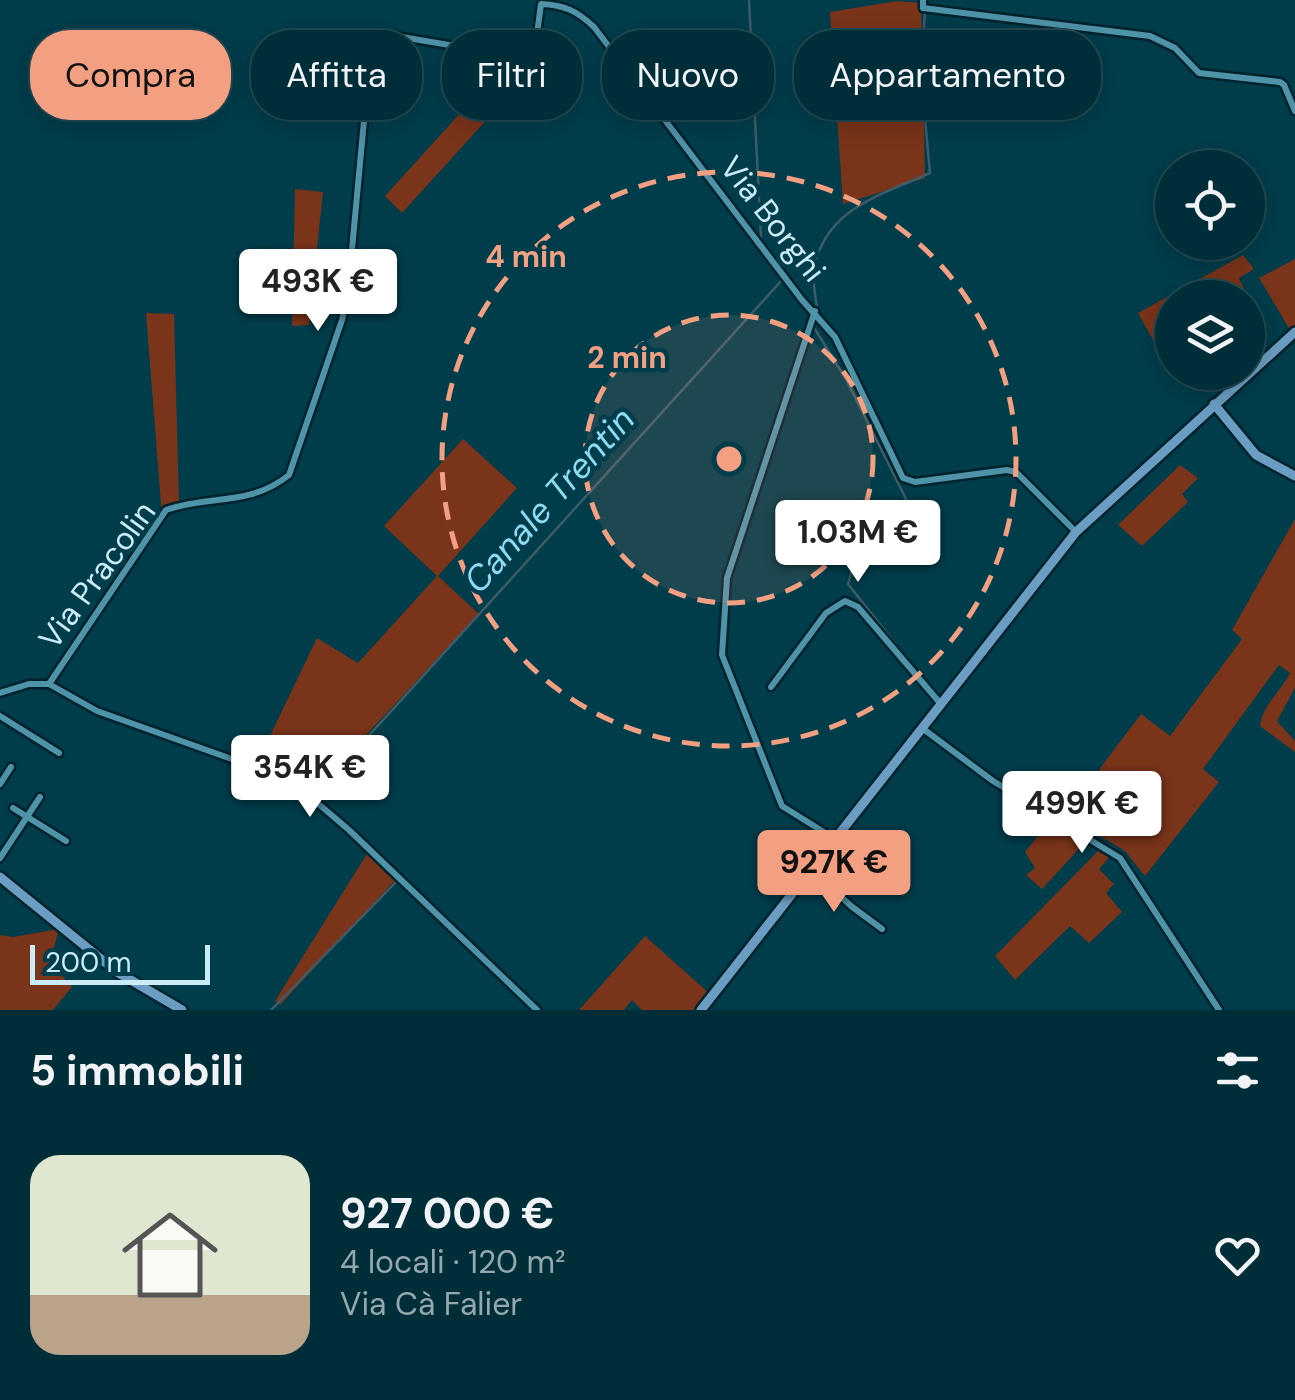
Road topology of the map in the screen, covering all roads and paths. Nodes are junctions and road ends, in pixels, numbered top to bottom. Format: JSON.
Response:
{"nodes":[{"id":1,"x":541,"y":4,"type":"joint"},
{"id":2,"x":923,"y":4,"type":"edge"},
{"id":3,"x":1295,"y":110,"type":"edge"},
{"id":4,"x":814,"y":311,"type":"junction"},
{"id":5,"x":1295,"y":332,"type":"edge"},
{"id":6,"x":1214,"y":404,"type":"junction"},
{"id":7,"x":1295,"y":476,"type":"edge"},
{"id":8,"x":1076,"y":532,"type":"junction"},
{"id":9,"x":48,"y":684,"type":"junction"},
{"id":10,"x":772,"y":687,"type":"dead end"},
{"id":11,"x":0,"y":693,"type":"edge"},
{"id":12,"x":940,"y":704,"type":"junction"},
{"id":13,"x":0,"y":716,"type":"edge"},
{"id":14,"x":921,"y":727,"type":"junction"},
{"id":15,"x":59,"y":753,"type":"dead end"},
{"id":16,"x":12,"y":766,"type":"dead end"},
{"id":17,"x":0,"y":784,"type":"edge"},
{"id":18,"x":40,"y":797,"type":"dead end"},
{"id":19,"x":13,"y":808,"type":"dead end"},
{"id":20,"x":27,"y":816,"type":"junction"},
{"id":21,"x":835,"y":838,"type":"junction"},
{"id":22,"x":66,"y":841,"type":"dead end"},
{"id":23,"x":0,"y":858,"type":"edge"},
{"id":24,"x":811,"y":869,"type":"junction"},
{"id":25,"x":0,"y":876,"type":"edge"},
{"id":26,"x":882,"y":928,"type":"dead end"},
{"id":27,"x":182,"y":1010,"type":"edge"},
{"id":28,"x":537,"y":1010,"type":"edge"},
{"id":29,"x":702,"y":1010,"type":"edge"},
{"id":30,"x":1220,"y":1010,"type":"edge"}],
"edges":[{"from":1,"to":4,"type":"street","name":"Via Borghi"},
{"from":1,"to":9,"type":"street","name":"Via Pracolin"},
{"from":2,"to":3,"type":"street"},
{"from":4,"to":8,"type":"street"},
{"from":4,"to":21,"type":"street","name":"Via Borghi"},
{"from":5,"to":6,"type":"main road"},
{"from":6,"to":7,"type":"main road"},
{"from":6,"to":8,"type":"main road"},
{"from":8,"to":12,"type":"main road"},
{"from":9,"to":11,"type":"street","name":"Via Pracolin"},
{"from":9,"to":28,"type":"street"},
{"from":10,"to":12,"type":"street"},
{"from":12,"to":14,"type":"main road"},
{"from":13,"to":15,"type":"street"},
{"from":14,"to":21,"type":"main road"},
{"from":14,"to":30,"type":"street"},
{"from":16,"to":17,"type":"street"},
{"from":18,"to":20,"type":"street"},
{"from":19,"to":20,"type":"street"},
{"from":20,"to":22,"type":"street"},
{"from":20,"to":23,"type":"street"},
{"from":21,"to":24,"type":"main road"},
{"from":24,"to":26,"type":"street"},
{"from":24,"to":29,"type":"main road"},
{"from":25,"to":27,"type":"main road"}]}
